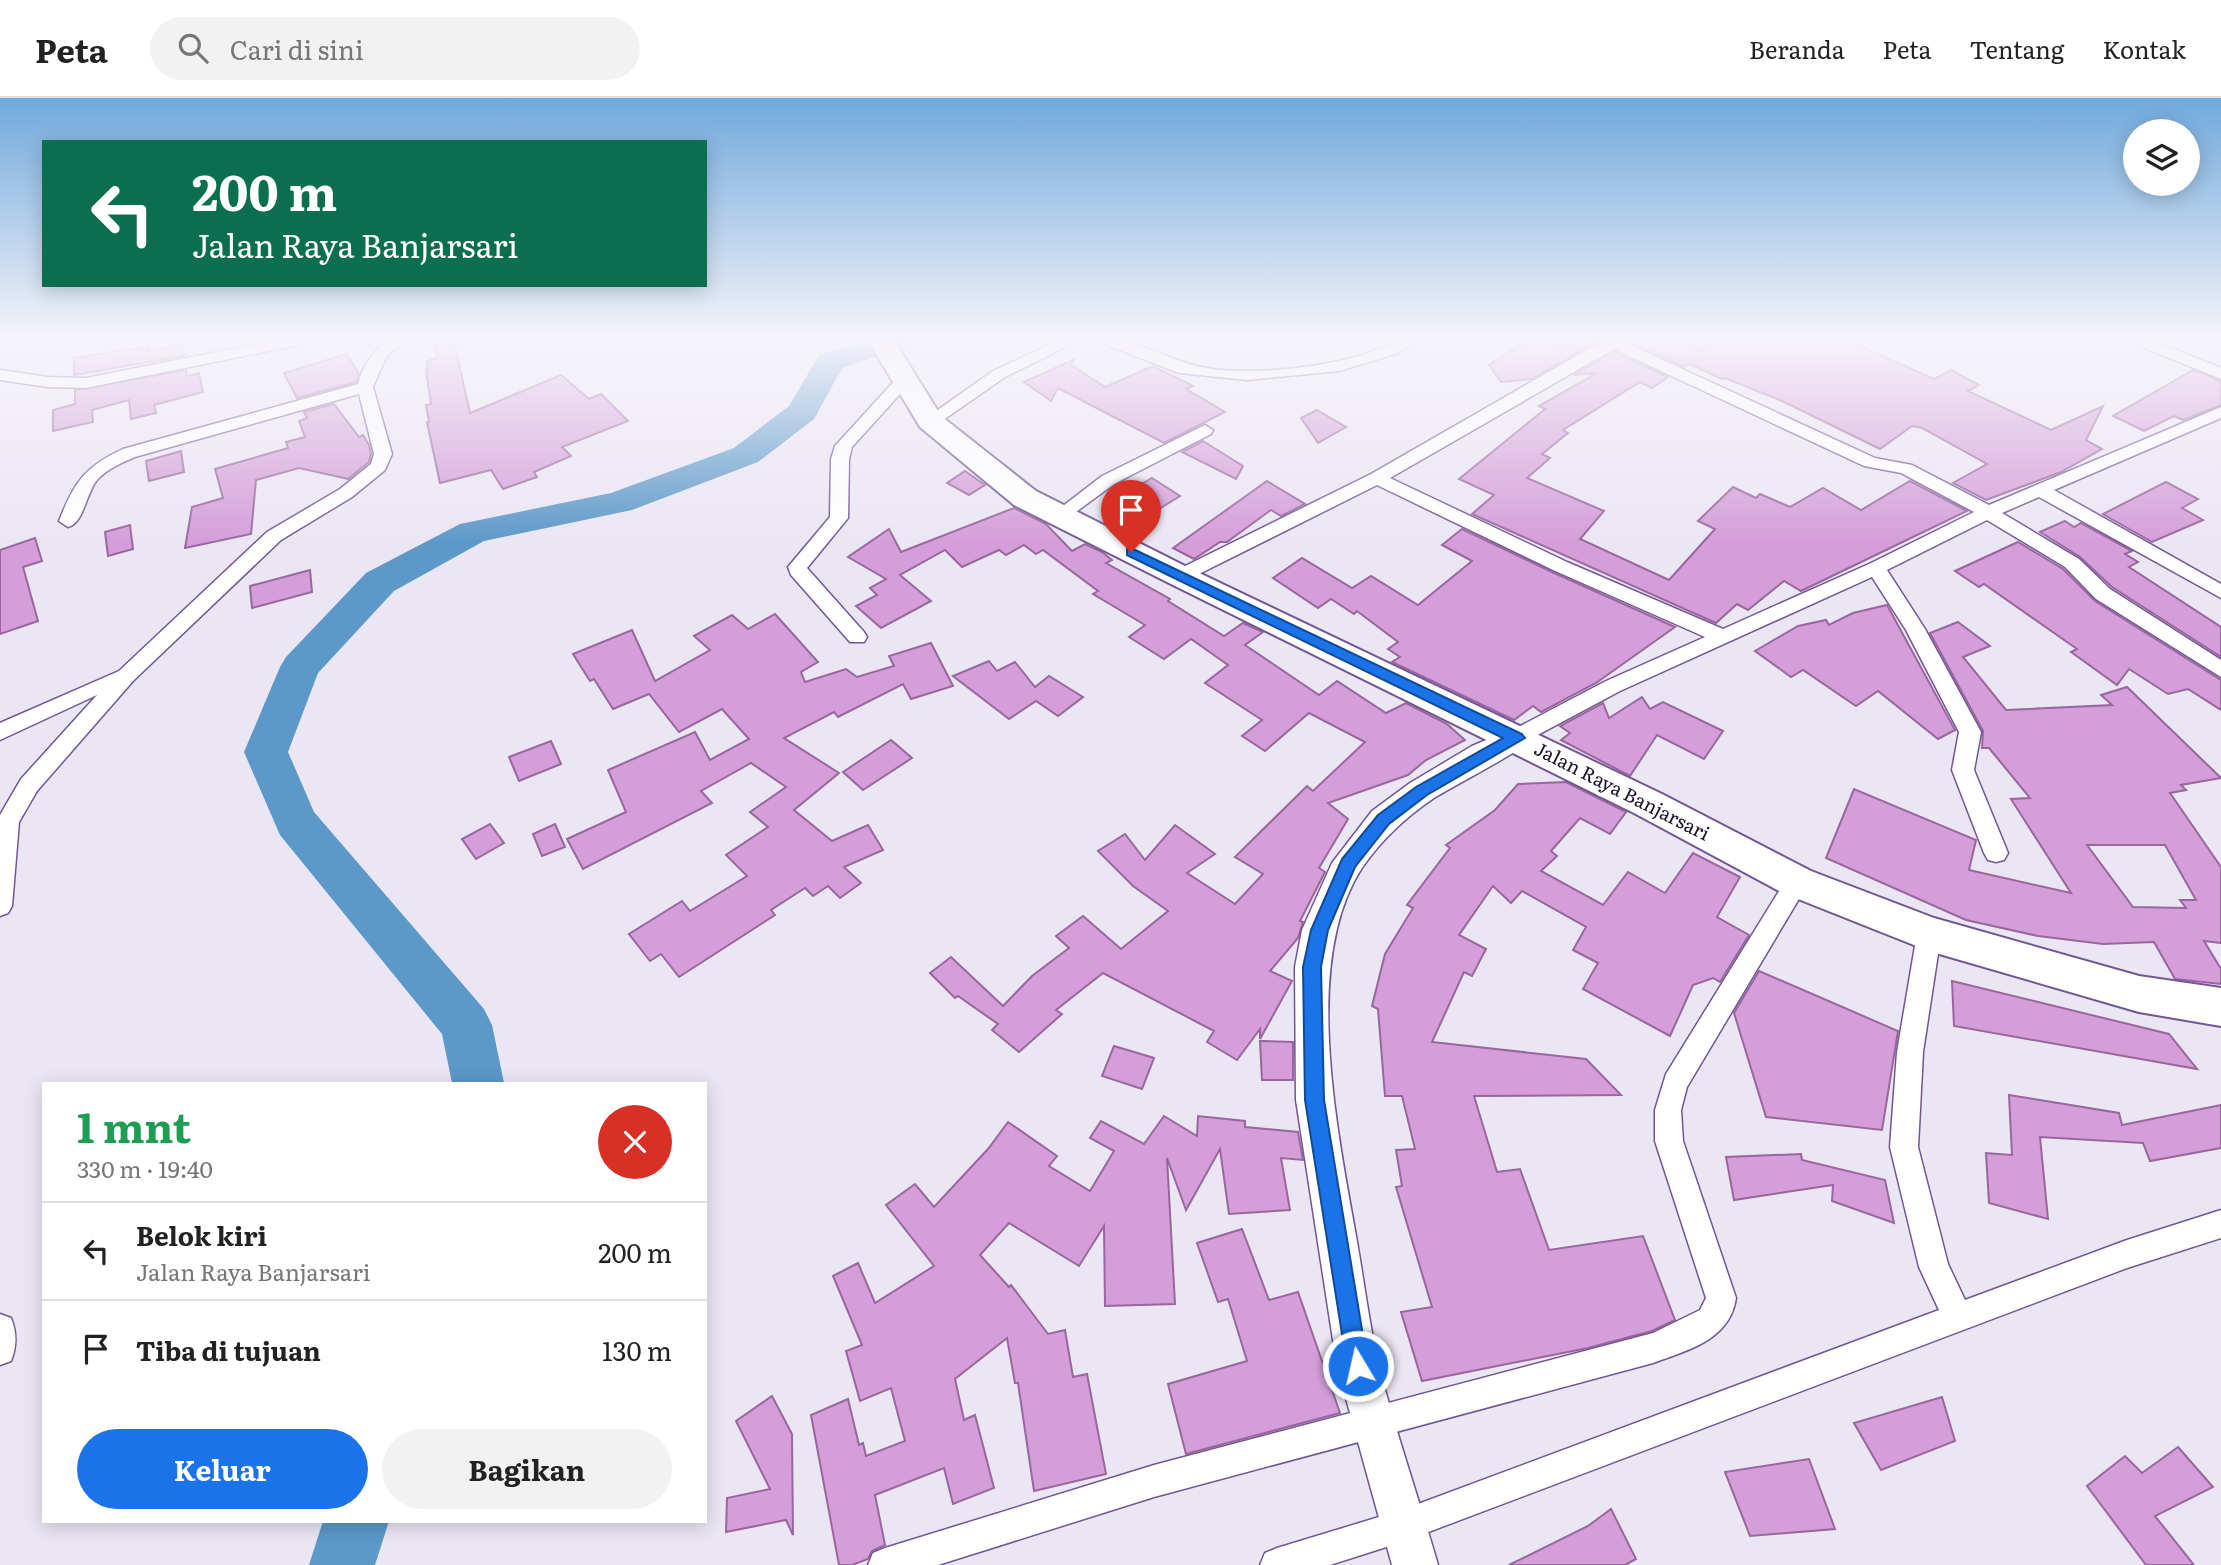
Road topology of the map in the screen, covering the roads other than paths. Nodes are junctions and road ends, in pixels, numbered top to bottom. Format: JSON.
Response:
{"nodes":[{"id":1,"x":292,"y":407,"type":"edge"},
{"id":2,"x":371,"y":407,"type":"edge"},
{"id":3,"x":867,"y":407,"type":"edge"},
{"id":4,"x":922,"y":407,"type":"edge"},
{"id":5,"x":950,"y":407,"type":"edge"},
{"id":6,"x":1499,"y":407,"type":"edge"},
{"id":7,"x":1756,"y":407,"type":"edge"},
{"id":8,"x":2219,"y":414,"type":"edge"},
{"id":9,"x":930,"y":421,"type":"junction"},
{"id":10,"x":1205,"y":430,"type":"dead end"},
{"id":11,"x":1377,"y":478,"type":"junction"},
{"id":12,"x":2042,"y":491,"type":"junction"},
{"id":13,"x":1988,"y":512,"type":"junction"},
{"id":14,"x":1059,"y":516,"type":"junction"},
{"id":15,"x":68,"y":521,"type":"dead end"},
{"id":16,"x":1876,"y":568,"type":"junction"},
{"id":17,"x":1180,"y":576,"type":"junction"},
{"id":18,"x":2221,"y":592,"type":"edge"},
{"id":19,"x":1722,"y":636,"type":"junction"},
{"id":20,"x":857,"y":637,"type":"dead end"},
{"id":21,"x":2221,"y":670,"type":"edge"},
{"id":22,"x":126,"y":676,"type":"junction"},
{"id":23,"x":0,"y":732,"type":"edge"},
{"id":24,"x":1517,"y":738,"type":"junction"},
{"id":25,"x":1996,"y":853,"type":"dead end"},
{"id":26,"x":1797,"y":882,"type":"junction"},
{"id":27,"x":0,"y":906,"type":"edge"},
{"id":28,"x":1929,"y":934,"type":"junction"},
{"id":29,"x":2221,"y":1007,"type":"edge"},
{"id":30,"x":2221,"y":1224,"type":"edge"},
{"id":31,"x":1955,"y":1312,"type":"junction"},
{"id":32,"x":0,"y":1329,"type":"edge"},
{"id":33,"x":0,"y":1350,"type":"edge"},
{"id":34,"x":1373,"y":1422,"type":"junction"},
{"id":35,"x":1404,"y":1531,"type":"edge"},
{"id":36,"x":885,"y":1565,"type":"edge"},
{"id":37,"x":1277,"y":1565,"type":"edge"}],
"edges":[{"from":1,"to":15,"type":"street"},
{"from":2,"to":22,"type":"street"},
{"from":3,"to":20,"type":"street"},
{"from":4,"to":9,"type":"highway","name":"Jalan Raya Banjarsari"},
{"from":5,"to":9,"type":"street"},
{"from":6,"to":11,"type":"street"},
{"from":7,"to":13,"type":"street"},
{"from":8,"to":12,"type":"street"},
{"from":9,"to":14,"type":"highway","name":"Jalan Raya Banjarsari"},
{"from":10,"to":14,"type":"street"},
{"from":11,"to":17,"type":"street"},
{"from":11,"to":19,"type":"street"},
{"from":12,"to":13,"type":"street"},
{"from":12,"to":18,"type":"street"},
{"from":13,"to":16,"type":"street"},
{"from":13,"to":21,"type":"street"},
{"from":14,"to":17,"type":"highway","name":"Jalan Raya Banjarsari"},
{"from":16,"to":19,"type":"street"},
{"from":16,"to":25,"type":"street"},
{"from":17,"to":24,"type":"highway","name":"Jalan Raya Banjarsari"},
{"from":19,"to":24,"type":"street"},
{"from":22,"to":23,"type":"street"},
{"from":22,"to":27,"type":"street"},
{"from":24,"to":26,"type":"highway","name":"Jalan Raya Banjarsari"},
{"from":24,"to":34,"type":"street"},
{"from":26,"to":28,"type":"highway","name":"Jalan Raya Banjarsari"},
{"from":26,"to":34,"type":"street"},
{"from":28,"to":29,"type":"highway","name":"Jalan Raya Banjarsari"},
{"from":28,"to":31,"type":"street"},
{"from":30,"to":31,"type":"street"},
{"from":31,"to":35,"type":"street"},
{"from":32,"to":33,"type":"street"},
{"from":34,"to":35,"type":"street"},
{"from":34,"to":36,"type":"street"},
{"from":35,"to":37,"type":"street"}]}
